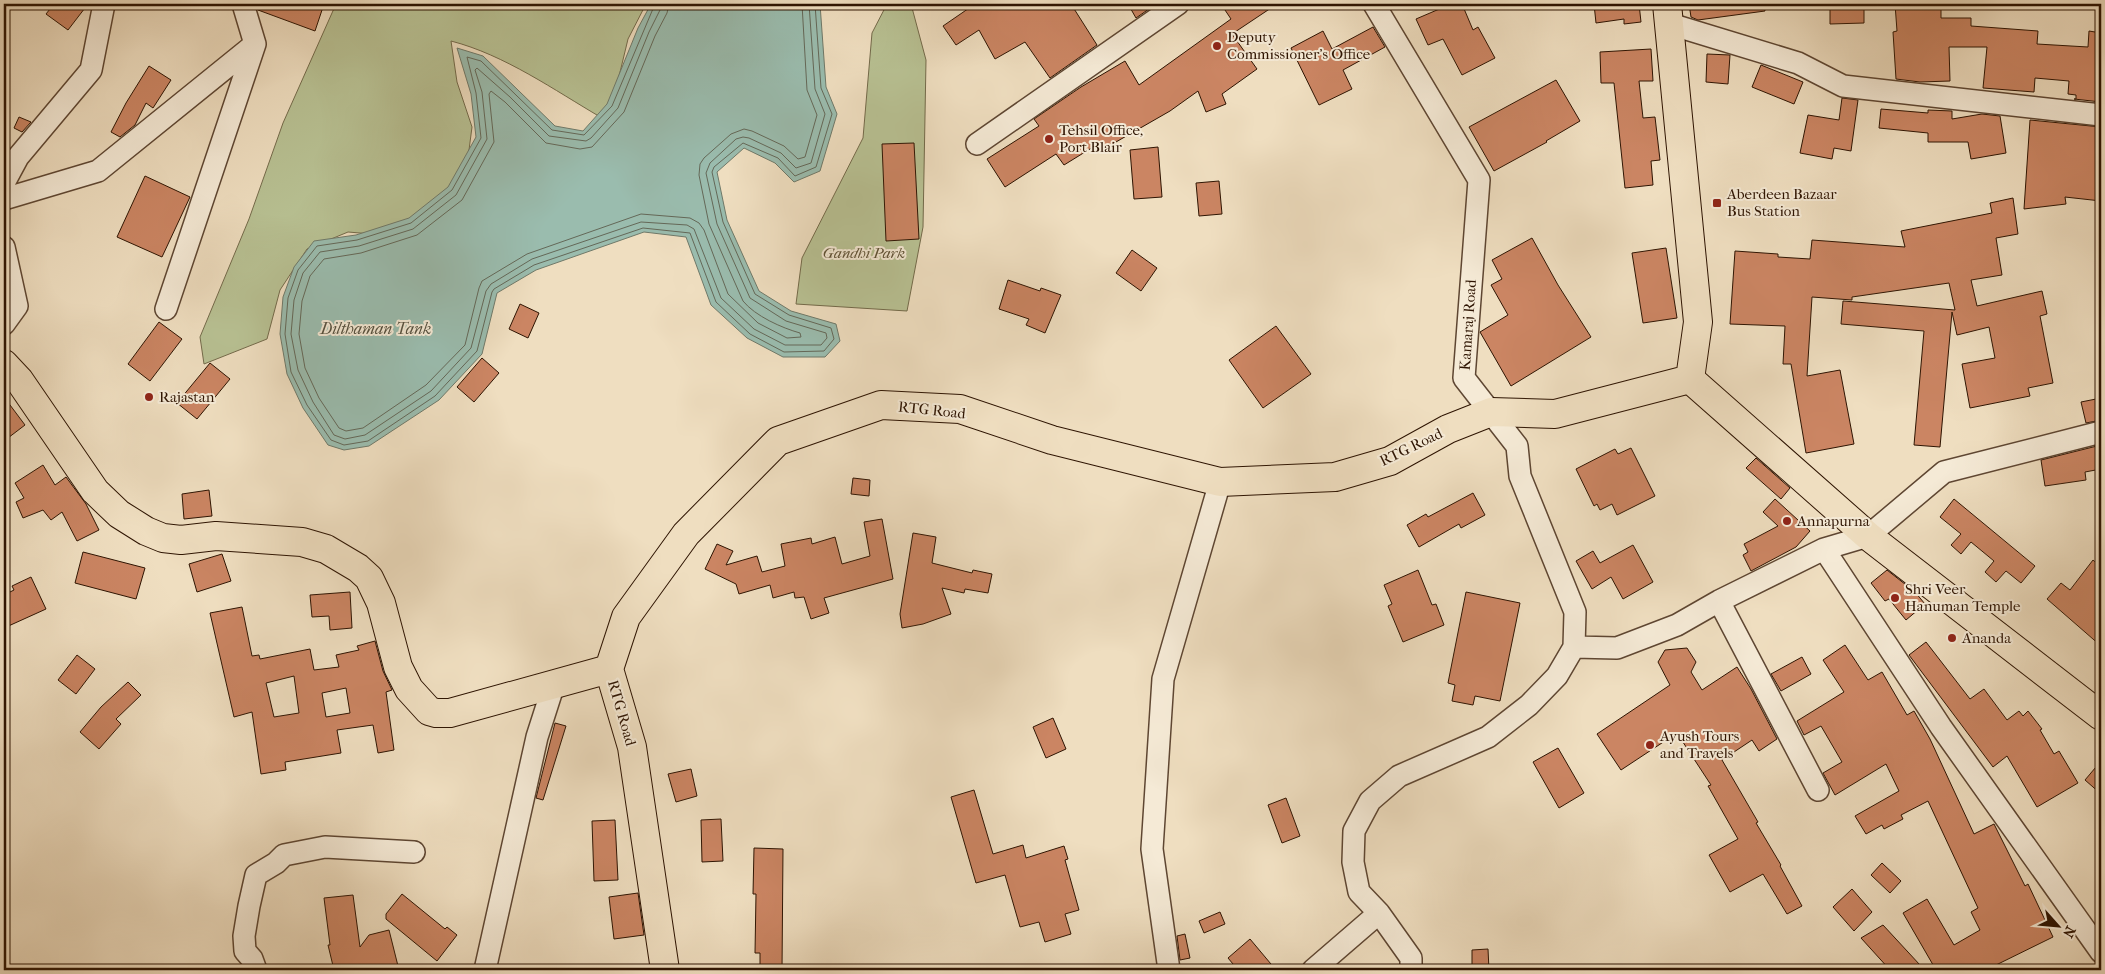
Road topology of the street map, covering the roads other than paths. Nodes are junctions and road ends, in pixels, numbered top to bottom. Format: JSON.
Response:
{"nodes":[{"id":1,"x":104,"y":4,"type":"edge"},
{"id":2,"x":244,"y":4,"type":"edge"},
{"id":3,"x":1178,"y":4,"type":"edge"},
{"id":4,"x":1374,"y":4,"type":"edge"},
{"id":5,"x":1668,"y":14,"type":"edge"},
{"id":6,"x":255,"y":44,"type":"junction"},
{"id":7,"x":2101,"y":115,"type":"edge"},
{"id":8,"x":977,"y":144,"type":"dead end"},
{"id":9,"x":4,"y":183,"type":"edge"},
{"id":10,"x":4,"y":199,"type":"edge"},
{"id":11,"x":4,"y":246,"type":"edge"},
{"id":12,"x":166,"y":309,"type":"dead end"},
{"id":13,"x":4,"y":324,"type":"edge"},
{"id":14,"x":4,"y":364,"type":"edge"},
{"id":15,"x":1690,"y":379,"type":"junction"},
{"id":16,"x":1491,"y":412,"type":"junction"},
{"id":17,"x":2101,"y":432,"type":"edge"},
{"id":18,"x":1220,"y":482,"type":"junction"},
{"id":19,"x":1868,"y":536,"type":"junction"},
{"id":20,"x":1824,"y":550,"type":"junction"},
{"id":21,"x":1719,"y":600,"type":"junction"},
{"id":22,"x":1574,"y":647,"type":"junction"},
{"id":23,"x":609,"y":669,"type":"junction"},
{"id":24,"x":554,"y":684,"type":"junction"},
{"id":25,"x":2101,"y":716,"type":"edge"},
{"id":26,"x":1818,"y":790,"type":"dead end"},
{"id":27,"x":414,"y":852,"type":"dead end"},
{"id":28,"x":1379,"y":913,"type":"junction"},
{"id":29,"x":2101,"y":952,"type":"edge"},
{"id":30,"x":256,"y":970,"type":"edge"},
{"id":31,"x":485,"y":970,"type":"edge"},
{"id":32,"x":665,"y":970,"type":"edge"},
{"id":33,"x":1169,"y":970,"type":"edge"},
{"id":34,"x":1313,"y":970,"type":"edge"},
{"id":35,"x":1411,"y":970,"type":"edge"}],
"edges":[{"from":1,"to":9,"type":"street"},
{"from":2,"to":6,"type":"street"},
{"from":3,"to":8,"type":"street"},
{"from":4,"to":16,"type":"street","name":"Kamaraj Road"},
{"from":5,"to":7,"type":"street"},
{"from":5,"to":15,"type":"main road"},
{"from":6,"to":10,"type":"street"},
{"from":6,"to":12,"type":"street"},
{"from":11,"to":13,"type":"street"},
{"from":14,"to":24,"type":"main road"},
{"from":15,"to":16,"type":"main road","name":"RTG Road"},
{"from":15,"to":19,"type":"main road"},
{"from":16,"to":18,"type":"main road","name":"RTG Road"},
{"from":16,"to":22,"type":"street","name":"Kamaraj Road"},
{"from":17,"to":19,"type":"street"},
{"from":18,"to":23,"type":"main road","name":"RTG Road"},
{"from":18,"to":33,"type":"street"},
{"from":19,"to":20,"type":"street"},
{"from":19,"to":25,"type":"main road"},
{"from":20,"to":21,"type":"street"},
{"from":20,"to":29,"type":"street"},
{"from":21,"to":22,"type":"street"},
{"from":21,"to":26,"type":"street"},
{"from":22,"to":28,"type":"street"},
{"from":23,"to":24,"type":"main road"},
{"from":23,"to":32,"type":"main road","name":"RTG Road"},
{"from":24,"to":31,"type":"street"},
{"from":27,"to":30,"type":"street"},
{"from":28,"to":34,"type":"street"},
{"from":28,"to":35,"type":"street"}]}
